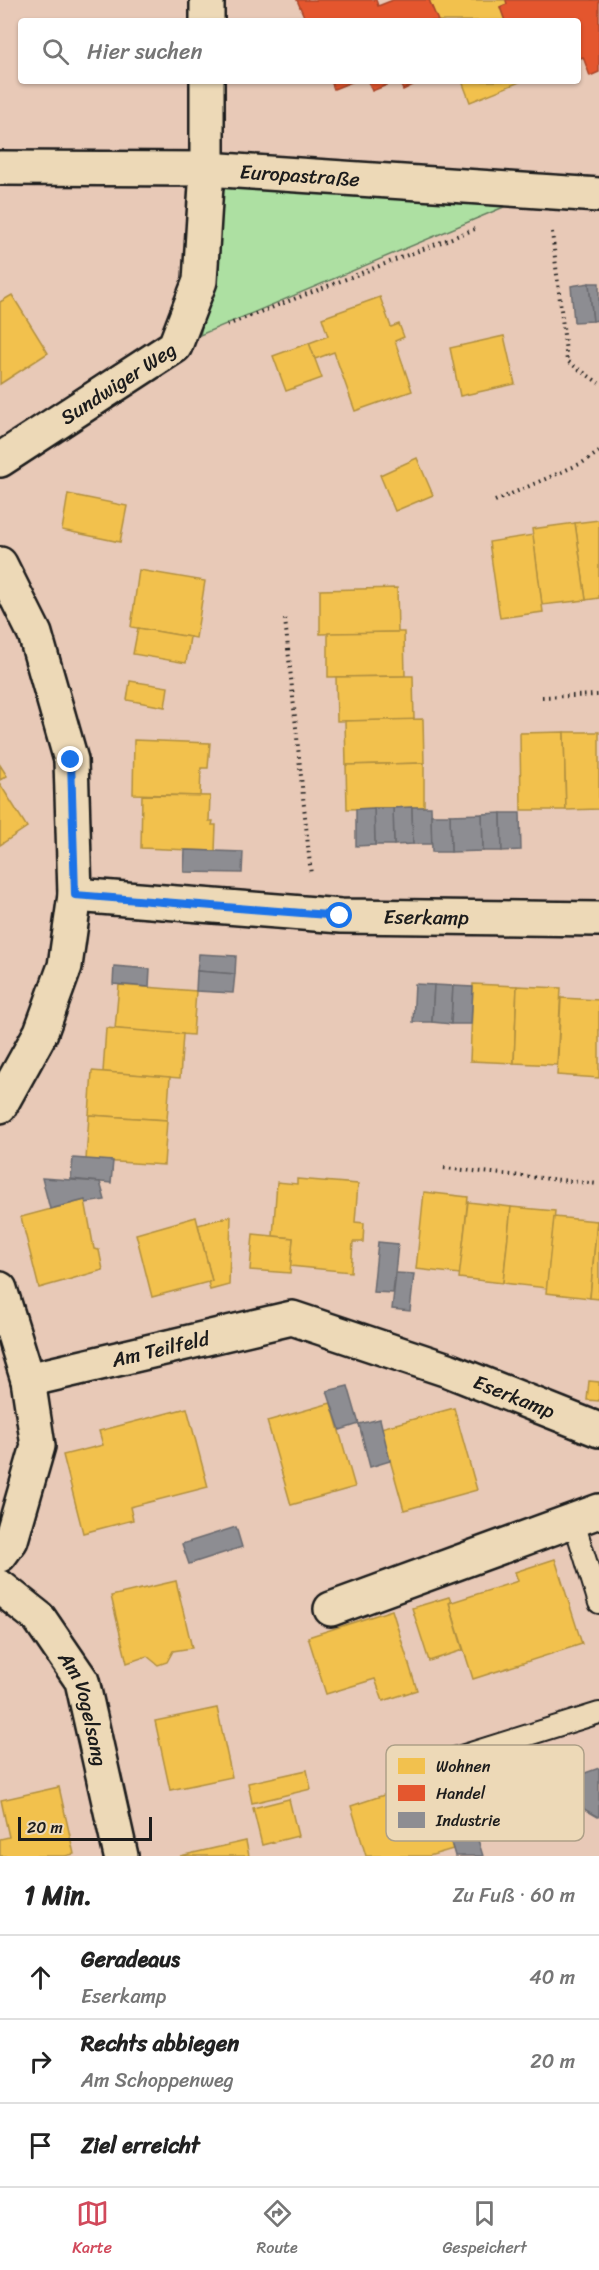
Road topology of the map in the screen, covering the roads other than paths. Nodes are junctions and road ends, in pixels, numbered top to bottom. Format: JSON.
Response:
{"nodes":[{"id":1,"x":207,"y":0,"type":"edge"},
{"id":2,"x":207,"y":18,"type":"edge"},
{"id":3,"x":207,"y":84,"type":"edge"},
{"id":4,"x":0,"y":168,"type":"edge"},
{"id":5,"x":207,"y":169,"type":"junction"},
{"id":6,"x":599,"y":195,"type":"edge"},
{"id":7,"x":0,"y":460,"type":"edge"},
{"id":8,"x":0,"y":564,"type":"edge"},
{"id":9,"x":75,"y":895,"type":"junction"},
{"id":10,"x":599,"y":919,"type":"edge"},
{"id":11,"x":0,"y":1106,"type":"edge"},
{"id":12,"x":0,"y":1289,"type":"edge"},
{"id":13,"x":292,"y":1318,"type":"joint"},
{"id":14,"x":28,"y":1380,"type":"junction"},
{"id":15,"x":599,"y":1430,"type":"edge"},
{"id":16,"x":586,"y":1517,"type":"edge"},
{"id":17,"x":0,"y":1555,"type":"edge"},
{"id":18,"x":0,"y":1587,"type":"edge"},
{"id":19,"x":599,"y":1603,"type":"edge"},
{"id":20,"x":331,"y":1610,"type":"dead end"},
{"id":21,"x":599,"y":1713,"type":"edge"},
{"id":22,"x":496,"y":1745,"type":"edge"},
{"id":23,"x":121,"y":1856,"type":"edge"}],
"edges":[{"from":1,"to":2,"type":"street"},
{"from":3,"to":5,"type":"street","name":"Sundwiger Weg"},
{"from":4,"to":5,"type":"street","name":"Europastraße"},
{"from":5,"to":6,"type":"street","name":"Europastraße"},
{"from":5,"to":7,"type":"street","name":"Sundwiger Weg"},
{"from":8,"to":9,"type":"street"},
{"from":9,"to":10,"type":"street","name":"Eserkamp"},
{"from":9,"to":11,"type":"street"},
{"from":12,"to":14,"type":"street"},
{"from":13,"to":14,"type":"street","name":"Am Teilfeld"},
{"from":13,"to":15,"type":"street","name":"Eserkamp"},
{"from":14,"to":17,"type":"street"},
{"from":16,"to":19,"type":"lane"},
{"from":16,"to":20,"type":"street"},
{"from":18,"to":23,"type":"street","name":"Am Vogelsang"},
{"from":21,"to":22,"type":"lane"}]}
